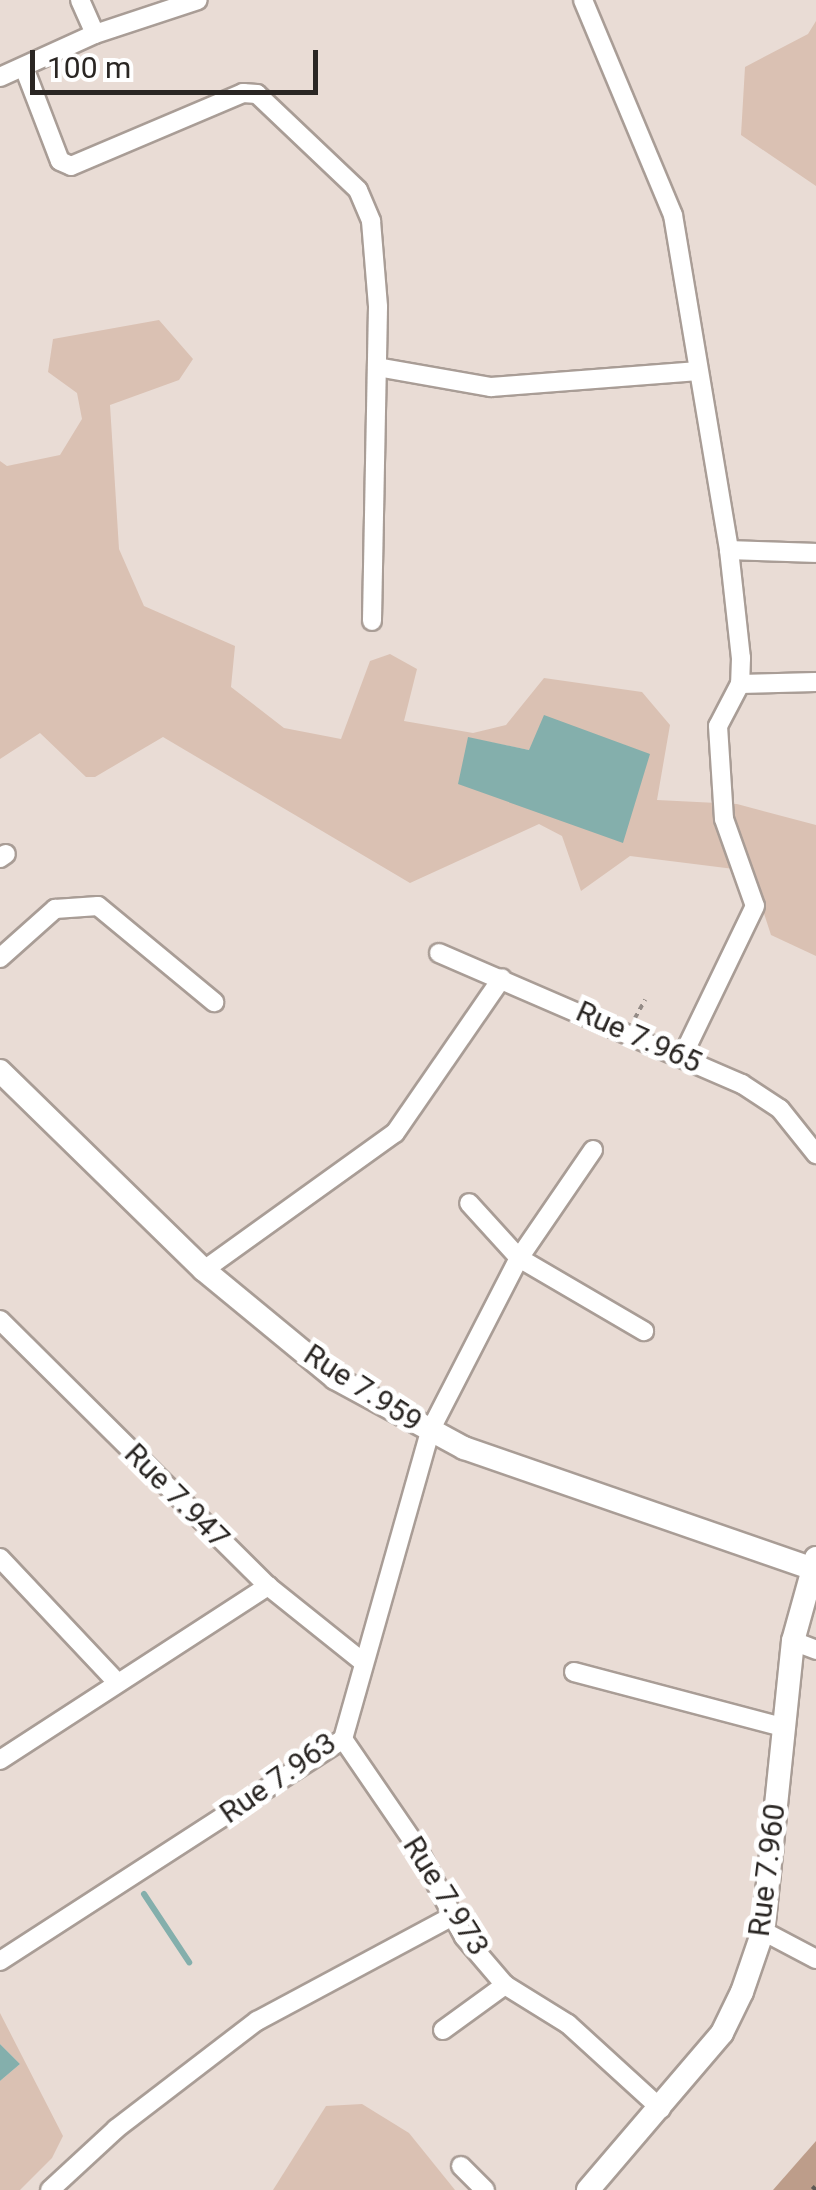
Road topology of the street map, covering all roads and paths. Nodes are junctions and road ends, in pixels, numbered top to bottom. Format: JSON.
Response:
{"nodes":[{"id":1,"x":80,"y":0,"type":"edge"},
{"id":2,"x":198,"y":0,"type":"edge"},
{"id":3,"x":583,"y":0,"type":"edge"},
{"id":4,"x":96,"y":34,"type":"junction"},
{"id":5,"x":25,"y":70,"type":"junction"},
{"id":6,"x":0,"y":78,"type":"edge"},
{"id":7,"x":377,"y":367,"type":"junction"},
{"id":8,"x":698,"y":370,"type":"junction"},
{"id":9,"x":730,"y":550,"type":"junction"},
{"id":10,"x":816,"y":553,"type":"edge"},
{"id":11,"x":372,"y":621,"type":"dead end"},
{"id":12,"x":816,"y":682,"type":"edge"},
{"id":13,"x":740,"y":684,"type":"junction"},
{"id":14,"x":439,"y":953,"type":"dead end"},
{"id":15,"x":0,"y":958,"type":"edge"},
{"id":16,"x":502,"y":978,"type":"junction"},
{"id":17,"x":645,"y":1000,"type":"dead end"},
{"id":18,"x":214,"y":1002,"type":"dead end"},
{"id":19,"x":628,"y":1032,"type":"junction"},
{"id":20,"x":683,"y":1055,"type":"junction"},
{"id":21,"x":0,"y":1071,"type":"edge"},
{"id":22,"x":593,"y":1150,"type":"dead end"},
{"id":23,"x":816,"y":1154,"type":"edge"},
{"id":24,"x":469,"y":1203,"type":"dead end"},
{"id":25,"x":518,"y":1258,"type":"junction"},
{"id":26,"x":204,"y":1270,"type":"junction"},
{"id":27,"x":0,"y":1320,"type":"edge"},
{"id":28,"x":644,"y":1331,"type":"dead end"},
{"id":29,"x":430,"y":1431,"type":"junction"},
{"id":30,"x":0,"y":1558,"type":"edge"},
{"id":31,"x":813,"y":1563,"type":"edge"},
{"id":32,"x":268,"y":1586,"type":"junction"},
{"id":33,"x":793,"y":1640,"type":"junction"},
{"id":34,"x":816,"y":1650,"type":"edge"},
{"id":35,"x":362,"y":1662,"type":"junction"},
{"id":36,"x":574,"y":1672,"type":"dead end"},
{"id":37,"x":117,"y":1682,"type":"junction"},
{"id":38,"x":782,"y":1728,"type":"junction"},
{"id":39,"x":343,"y":1740,"type":"junction"},
{"id":40,"x":0,"y":1760,"type":"edge"},
{"id":41,"x":451,"y":1917,"type":"junction"},
{"id":42,"x":763,"y":1931,"type":"junction"},
{"id":43,"x":816,"y":1959,"type":"edge"},
{"id":44,"x":0,"y":1961,"type":"edge"},
{"id":45,"x":505,"y":1985,"type":"junction"},
{"id":46,"x":443,"y":2030,"type":"dead end"},
{"id":47,"x":661,"y":2109,"type":"junction"},
{"id":48,"x":461,"y":2166,"type":"dead end"},
{"id":49,"x":50,"y":2190,"type":"edge"},
{"id":50,"x":485,"y":2190,"type":"edge"},
{"id":51,"x":588,"y":2190,"type":"edge"}],
"edges":[{"from":1,"to":4,"type":"street"},
{"from":2,"to":4,"type":"street"},
{"from":3,"to":8,"type":"street"},
{"from":4,"to":5,"type":"street"},
{"from":5,"to":6,"type":"street"},
{"from":5,"to":7,"type":"street"},
{"from":7,"to":8,"type":"street"},
{"from":7,"to":11,"type":"street"},
{"from":8,"to":9,"type":"street"},
{"from":9,"to":10,"type":"street"},
{"from":9,"to":13,"type":"street"},
{"from":12,"to":13,"type":"street"},
{"from":13,"to":20,"type":"street"},
{"from":14,"to":16,"type":"street","name":"Rue 7.965"},
{"from":15,"to":18,"type":"street"},
{"from":16,"to":19,"type":"street","name":"Rue 7.965"},
{"from":16,"to":26,"type":"street"},
{"from":17,"to":19,"type":"path"},
{"from":19,"to":20,"type":"street","name":"Rue 7.965"},
{"from":20,"to":23,"type":"street","name":"Rue 7.965"},
{"from":21,"to":26,"type":"street","name":"Rue 7.959"},
{"from":22,"to":25,"type":"street","name":"Rue 7.963"},
{"from":24,"to":25,"type":"street"},
{"from":25,"to":28,"type":"street"},
{"from":25,"to":29,"type":"street","name":"Rue 7.963"},
{"from":26,"to":29,"type":"street","name":"Rue 7.959"},
{"from":27,"to":32,"type":"street","name":"Rue 7.947"},
{"from":29,"to":31,"type":"street","name":"Rue 7.959"},
{"from":29,"to":35,"type":"street","name":"Rue 7.963"},
{"from":30,"to":37,"type":"street"},
{"from":31,"to":33,"type":"street","name":"Rue 7.960"},
{"from":32,"to":35,"type":"street","name":"Rue 7.947"},
{"from":32,"to":37,"type":"street"},
{"from":33,"to":34,"type":"street"},
{"from":33,"to":38,"type":"street","name":"Rue 7.960"},
{"from":35,"to":39,"type":"street","name":"Rue 7.963"},
{"from":36,"to":38,"type":"street"},
{"from":37,"to":40,"type":"street"},
{"from":38,"to":42,"type":"street","name":"Rue 7.960"},
{"from":39,"to":41,"type":"street","name":"Rue 7.973"},
{"from":39,"to":44,"type":"street","name":"Rue 7.963"},
{"from":41,"to":45,"type":"street","name":"Rue 7.973"},
{"from":41,"to":49,"type":"street"},
{"from":42,"to":43,"type":"street"},
{"from":42,"to":47,"type":"street","name":"Rue 7.960"},
{"from":45,"to":46,"type":"street"},
{"from":45,"to":47,"type":"street","name":"Rue 7.973"},
{"from":47,"to":51,"type":"street","name":"Rue 7.960"},
{"from":48,"to":50,"type":"street"}]}
